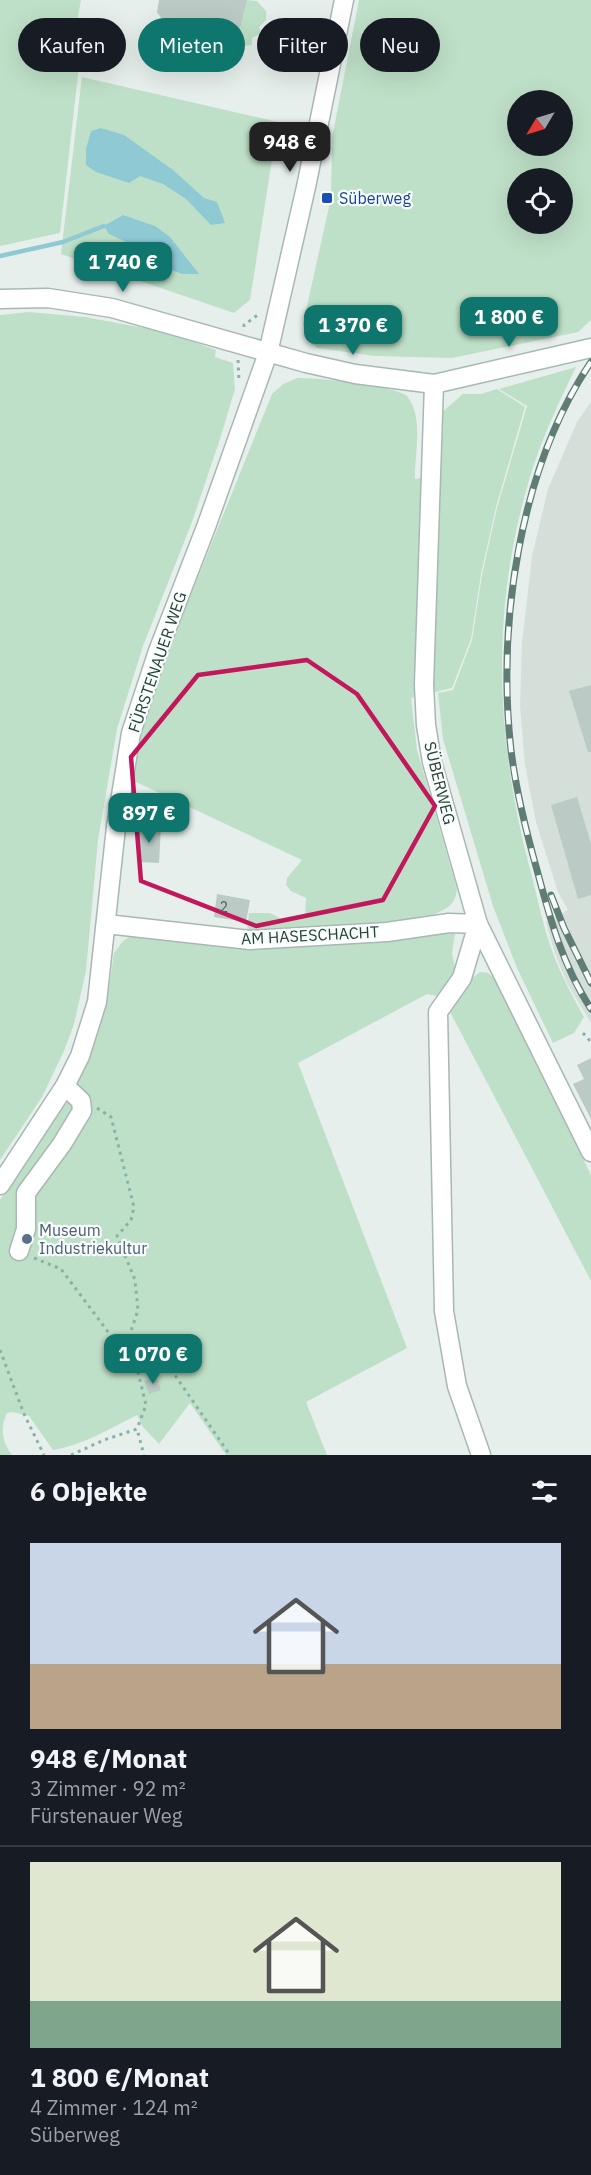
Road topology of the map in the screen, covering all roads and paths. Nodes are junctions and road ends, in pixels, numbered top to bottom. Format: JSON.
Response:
{"nodes":[{"id":1,"x":344,"y":0,"type":"edge"},
{"id":2,"x":0,"y":299,"type":"edge"},
{"id":3,"x":591,"y":348,"type":"edge"},
{"id":4,"x":268,"y":353,"type":"junction"},
{"id":5,"x":434,"y":384,"type":"junction"},
{"id":6,"x":105,"y":924,"type":"junction"},
{"id":7,"x":478,"y":924,"type":"junction"},
{"id":8,"x":583,"y":1033,"type":"dead end"},
{"id":9,"x":591,"y":1042,"type":"edge"},
{"id":10,"x":65,"y":1086,"type":"junction"},
{"id":11,"x":82,"y":1112,"type":"junction"},
{"id":12,"x":591,"y":1152,"type":"edge"},
{"id":13,"x":0,"y":1185,"type":"edge"},
{"id":14,"x":19,"y":1251,"type":"joint"},
{"id":15,"x":0,"y":1350,"type":"edge"},
{"id":16,"x":124,"y":1352,"type":"junction"},
{"id":17,"x":138,"y":1372,"type":"junction"},
{"id":18,"x":137,"y":1429,"type":"junction"},
{"id":19,"x":44,"y":1455,"type":"edge"},
{"id":20,"x":71,"y":1455,"type":"edge"},
{"id":21,"x":144,"y":1455,"type":"edge"},
{"id":22,"x":230,"y":1455,"type":"edge"},
{"id":23,"x":481,"y":1455,"type":"edge"}],
"edges":[{"from":1,"to":4,"type":"street","name":"FÜRSTENAUER WEG"},
{"from":2,"to":4,"type":"street"},
{"from":3,"to":5,"type":"street"},
{"from":4,"to":5,"type":"street"},
{"from":4,"to":6,"type":"street","name":"FÜRSTENAUER WEG"},
{"from":5,"to":7,"type":"street","name":"SÜBERWEG"},
{"from":6,"to":7,"type":"street","name":"AM HASESCHACHT"},
{"from":6,"to":10,"type":"street","name":"FÜRSTENAUER WEG"},
{"from":7,"to":12,"type":"street","name":"SÜBERWEG"},
{"from":7,"to":23,"type":"street"},
{"from":8,"to":9,"type":"path"},
{"from":10,"to":11,"type":"street"},
{"from":10,"to":13,"type":"street","name":"FÜRSTENAUER WEG"},
{"from":11,"to":14,"type":"street"},
{"from":11,"to":16,"type":"path"},
{"from":14,"to":16,"type":"path"},
{"from":15,"to":19,"type":"path"},
{"from":16,"to":17,"type":"path"},
{"from":17,"to":18,"type":"path"},
{"from":17,"to":22,"type":"path"},
{"from":18,"to":20,"type":"path"},
{"from":18,"to":21,"type":"path"}]}
